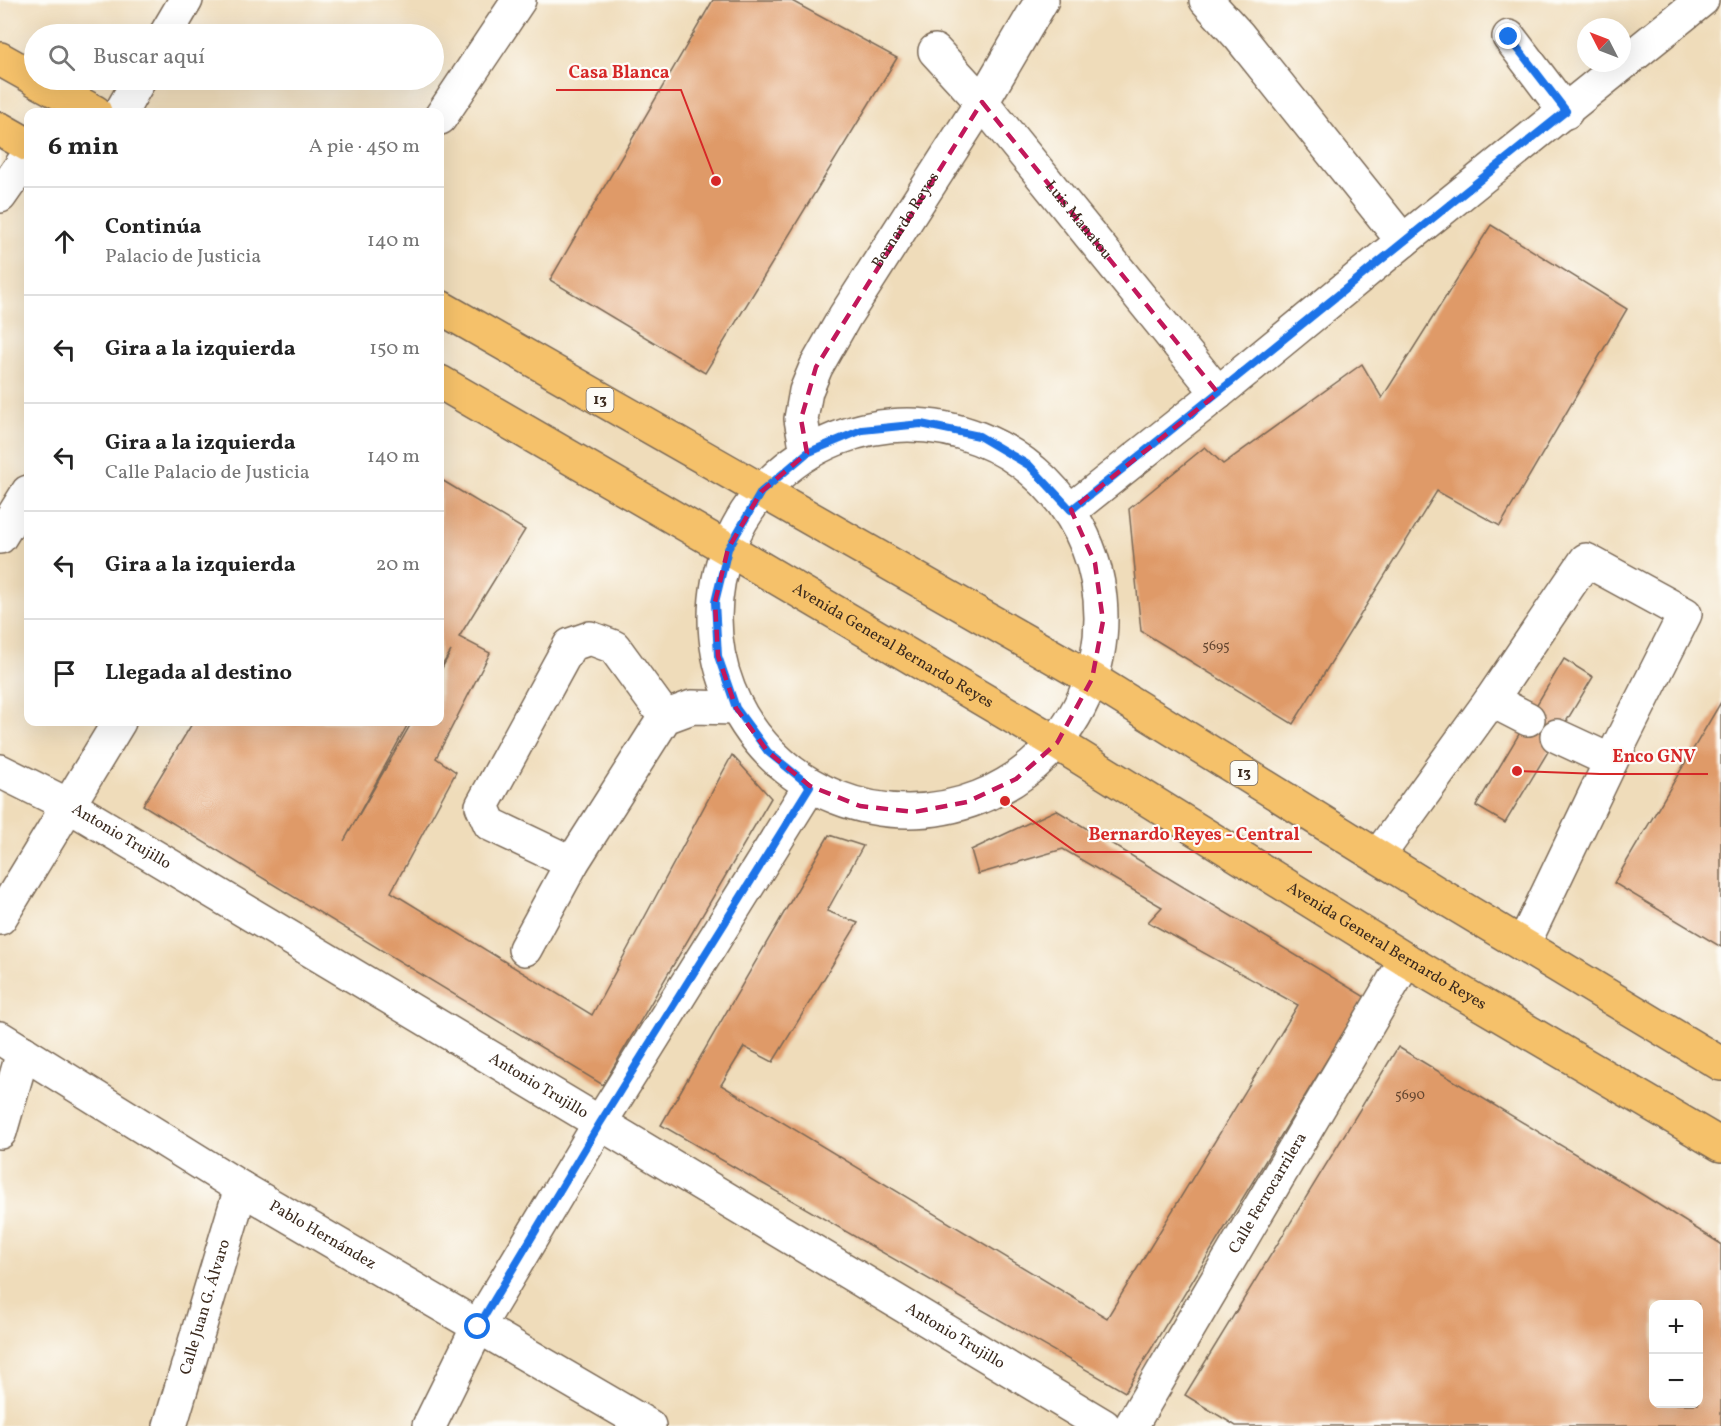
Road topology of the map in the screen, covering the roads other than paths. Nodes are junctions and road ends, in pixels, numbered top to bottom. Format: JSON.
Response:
{"nodes":[{"id":1,"x":186,"y":0,"type":"edge"},
{"id":2,"x":519,"y":0,"type":"edge"},
{"id":3,"x":1042,"y":0,"type":"edge"},
{"id":4,"x":1206,"y":0,"type":"edge"},
{"id":5,"x":1702,"y":0,"type":"edge"},
{"id":6,"x":172,"y":24,"type":"edge"},
{"id":7,"x":1509,"y":37,"type":"dead end"},
{"id":8,"x":935,"y":51,"type":"dead end"},
{"id":9,"x":0,"y":59,"type":"edge"},
{"id":10,"x":24,"y":73,"type":"edge"},
{"id":11,"x":55,"y":90,"type":"edge"},
{"id":12,"x":134,"y":90,"type":"edge"},
{"id":13,"x":982,"y":102,"type":"junction"},
{"id":14,"x":88,"y":108,"type":"edge"},
{"id":15,"x":123,"y":108,"type":"edge"},
{"id":16,"x":1566,"y":111,"type":"junction"},
{"id":17,"x":444,"y":112,"type":"edge"},
{"id":18,"x":0,"y":129,"type":"edge"},
{"id":19,"x":24,"y":143,"type":"edge"},
{"id":20,"x":24,"y":162,"type":"edge"},
{"id":21,"x":0,"y":196,"type":"edge"},
{"id":22,"x":1403,"y":241,"type":"junction"},
{"id":23,"x":444,"y":309,"type":"edge"},
{"id":24,"x":444,"y":384,"type":"edge"},
{"id":25,"x":1218,"y":393,"type":"junction"},
{"id":26,"x":807,"y":453,"type":"junction"},
{"id":27,"x":761,"y":492,"type":"junction"},
{"id":28,"x":24,"y":498,"type":"edge"},
{"id":29,"x":1071,"y":510,"type":"junction"},
{"id":30,"x":0,"y":537,"type":"edge"},
{"id":31,"x":728,"y":549,"type":"junction"},
{"id":32,"x":1092,"y":679,"type":"junction"},
{"id":33,"x":1491,"y":700,"type":"junction"},
{"id":34,"x":736,"y":708,"type":"junction"},
{"id":35,"x":665,"y":717,"type":"junction"},
{"id":36,"x":1528,"y":719,"type":"dead end"},
{"id":37,"x":117,"y":726,"type":"edge"},
{"id":38,"x":1557,"y":736,"type":"dead end"},
{"id":39,"x":1057,"y":743,"type":"junction"},
{"id":40,"x":1611,"y":761,"type":"junction"},
{"id":41,"x":0,"y":771,"type":"edge"},
{"id":42,"x":810,"y":786,"type":"junction"},
{"id":43,"x":68,"y":805,"type":"junction"},
{"id":44,"x":1378,"y":856,"type":"junction"},
{"id":45,"x":572,"y":863,"type":"junction"},
{"id":46,"x":0,"y":918,"type":"edge"},
{"id":47,"x":1523,"y":945,"type":"junction"},
{"id":48,"x":525,"y":949,"type":"dead end"},
{"id":49,"x":1406,"y":960,"type":"junction"},
{"id":50,"x":12,"y":1045,"type":"edge"},
{"id":51,"x":1721,"y":1064,"type":"edge"},
{"id":52,"x":600,"y":1123,"type":"junction"},
{"id":53,"x":0,"y":1132,"type":"edge"},
{"id":54,"x":1721,"y":1145,"type":"edge"},
{"id":55,"x":241,"y":1188,"type":"junction"},
{"id":56,"x":478,"y":1327,"type":"junction"},
{"id":57,"x":170,"y":1426,"type":"edge"},
{"id":58,"x":429,"y":1426,"type":"edge"},
{"id":59,"x":649,"y":1426,"type":"edge"},
{"id":60,"x":1104,"y":1426,"type":"edge"},
{"id":61,"x":1131,"y":1426,"type":"edge"}],
"edges":[{"from":1,"to":6,"type":"street"},
{"from":2,"to":17,"type":"street"},
{"from":3,"to":13,"type":"street","name":"Bernardo Reyes"},
{"from":4,"to":22,"type":"street"},
{"from":5,"to":16,"type":"street"},
{"from":7,"to":16,"type":"street"},
{"from":8,"to":13,"type":"street","name":"Luis Manatou"},
{"from":9,"to":10,"type":"main road"},
{"from":11,"to":14,"type":"main road"},
{"from":12,"to":15,"type":"street"},
{"from":13,"to":25,"type":"street","name":"Luis Manatou"},
{"from":13,"to":26,"type":"street","name":"Bernardo Reyes"},
{"from":16,"to":22,"type":"street"},
{"from":18,"to":19,"type":"main road"},
{"from":20,"to":21,"type":"street"},
{"from":22,"to":25,"type":"street"},
{"from":23,"to":27,"type":"main road","number":"13"},
{"from":24,"to":31,"type":"main road","name":"Avenida General Bernardo Reyes"},
{"from":25,"to":29,"type":"street"},
{"from":26,"to":27,"type":"street"},
{"from":26,"to":29,"type":"street"},
{"from":27,"to":31,"type":"street"},
{"from":27,"to":32,"type":"main road","number":"13"},
{"from":28,"to":30,"type":"street"},
{"from":29,"to":32,"type":"street"},
{"from":31,"to":34,"type":"street"},
{"from":31,"to":39,"type":"main road","name":"Avenida General Bernardo Reyes"},
{"from":32,"to":39,"type":"street"},
{"from":32,"to":44,"type":"main road","number":"13"},
{"from":33,"to":36,"type":"street"},
{"from":33,"to":40,"type":"street"},
{"from":33,"to":44,"type":"street"},
{"from":34,"to":35,"type":"street"},
{"from":34,"to":42,"type":"street"},
{"from":35,"to":45,"type":"street"},
{"from":35,"to":45,"type":"street"},
{"from":37,"to":43,"type":"street"},
{"from":38,"to":40,"type":"street"},
{"from":39,"to":42,"type":"street"},
{"from":39,"to":49,"type":"main road","name":"Avenida General Bernardo Reyes"},
{"from":40,"to":47,"type":"street"},
{"from":41,"to":43,"type":"street","name":"Antonio Trujillo"},
{"from":42,"to":52,"type":"street"},
{"from":43,"to":46,"type":"street"},
{"from":43,"to":52,"type":"street","name":"Antonio Trujillo"},
{"from":44,"to":47,"type":"main road","number":"13"},
{"from":45,"to":48,"type":"street"},
{"from":47,"to":51,"type":"main road","number":"13"},
{"from":49,"to":54,"type":"main road","name":"Avenida General Bernardo Reyes"},
{"from":49,"to":61,"type":"street","name":"Calle Ferrocarrilera"},
{"from":50,"to":53,"type":"street"},
{"from":50,"to":55,"type":"street","name":"Pablo Hernández"},
{"from":52,"to":56,"type":"street"},
{"from":52,"to":60,"type":"street","name":"Antonio Trujillo"},
{"from":55,"to":56,"type":"street","name":"Pablo Hernández"},
{"from":55,"to":57,"type":"street","name":"Calle Juan G. Álvaro"},
{"from":56,"to":58,"type":"street"},
{"from":56,"to":59,"type":"street","name":"Pablo Hernández"}]}
